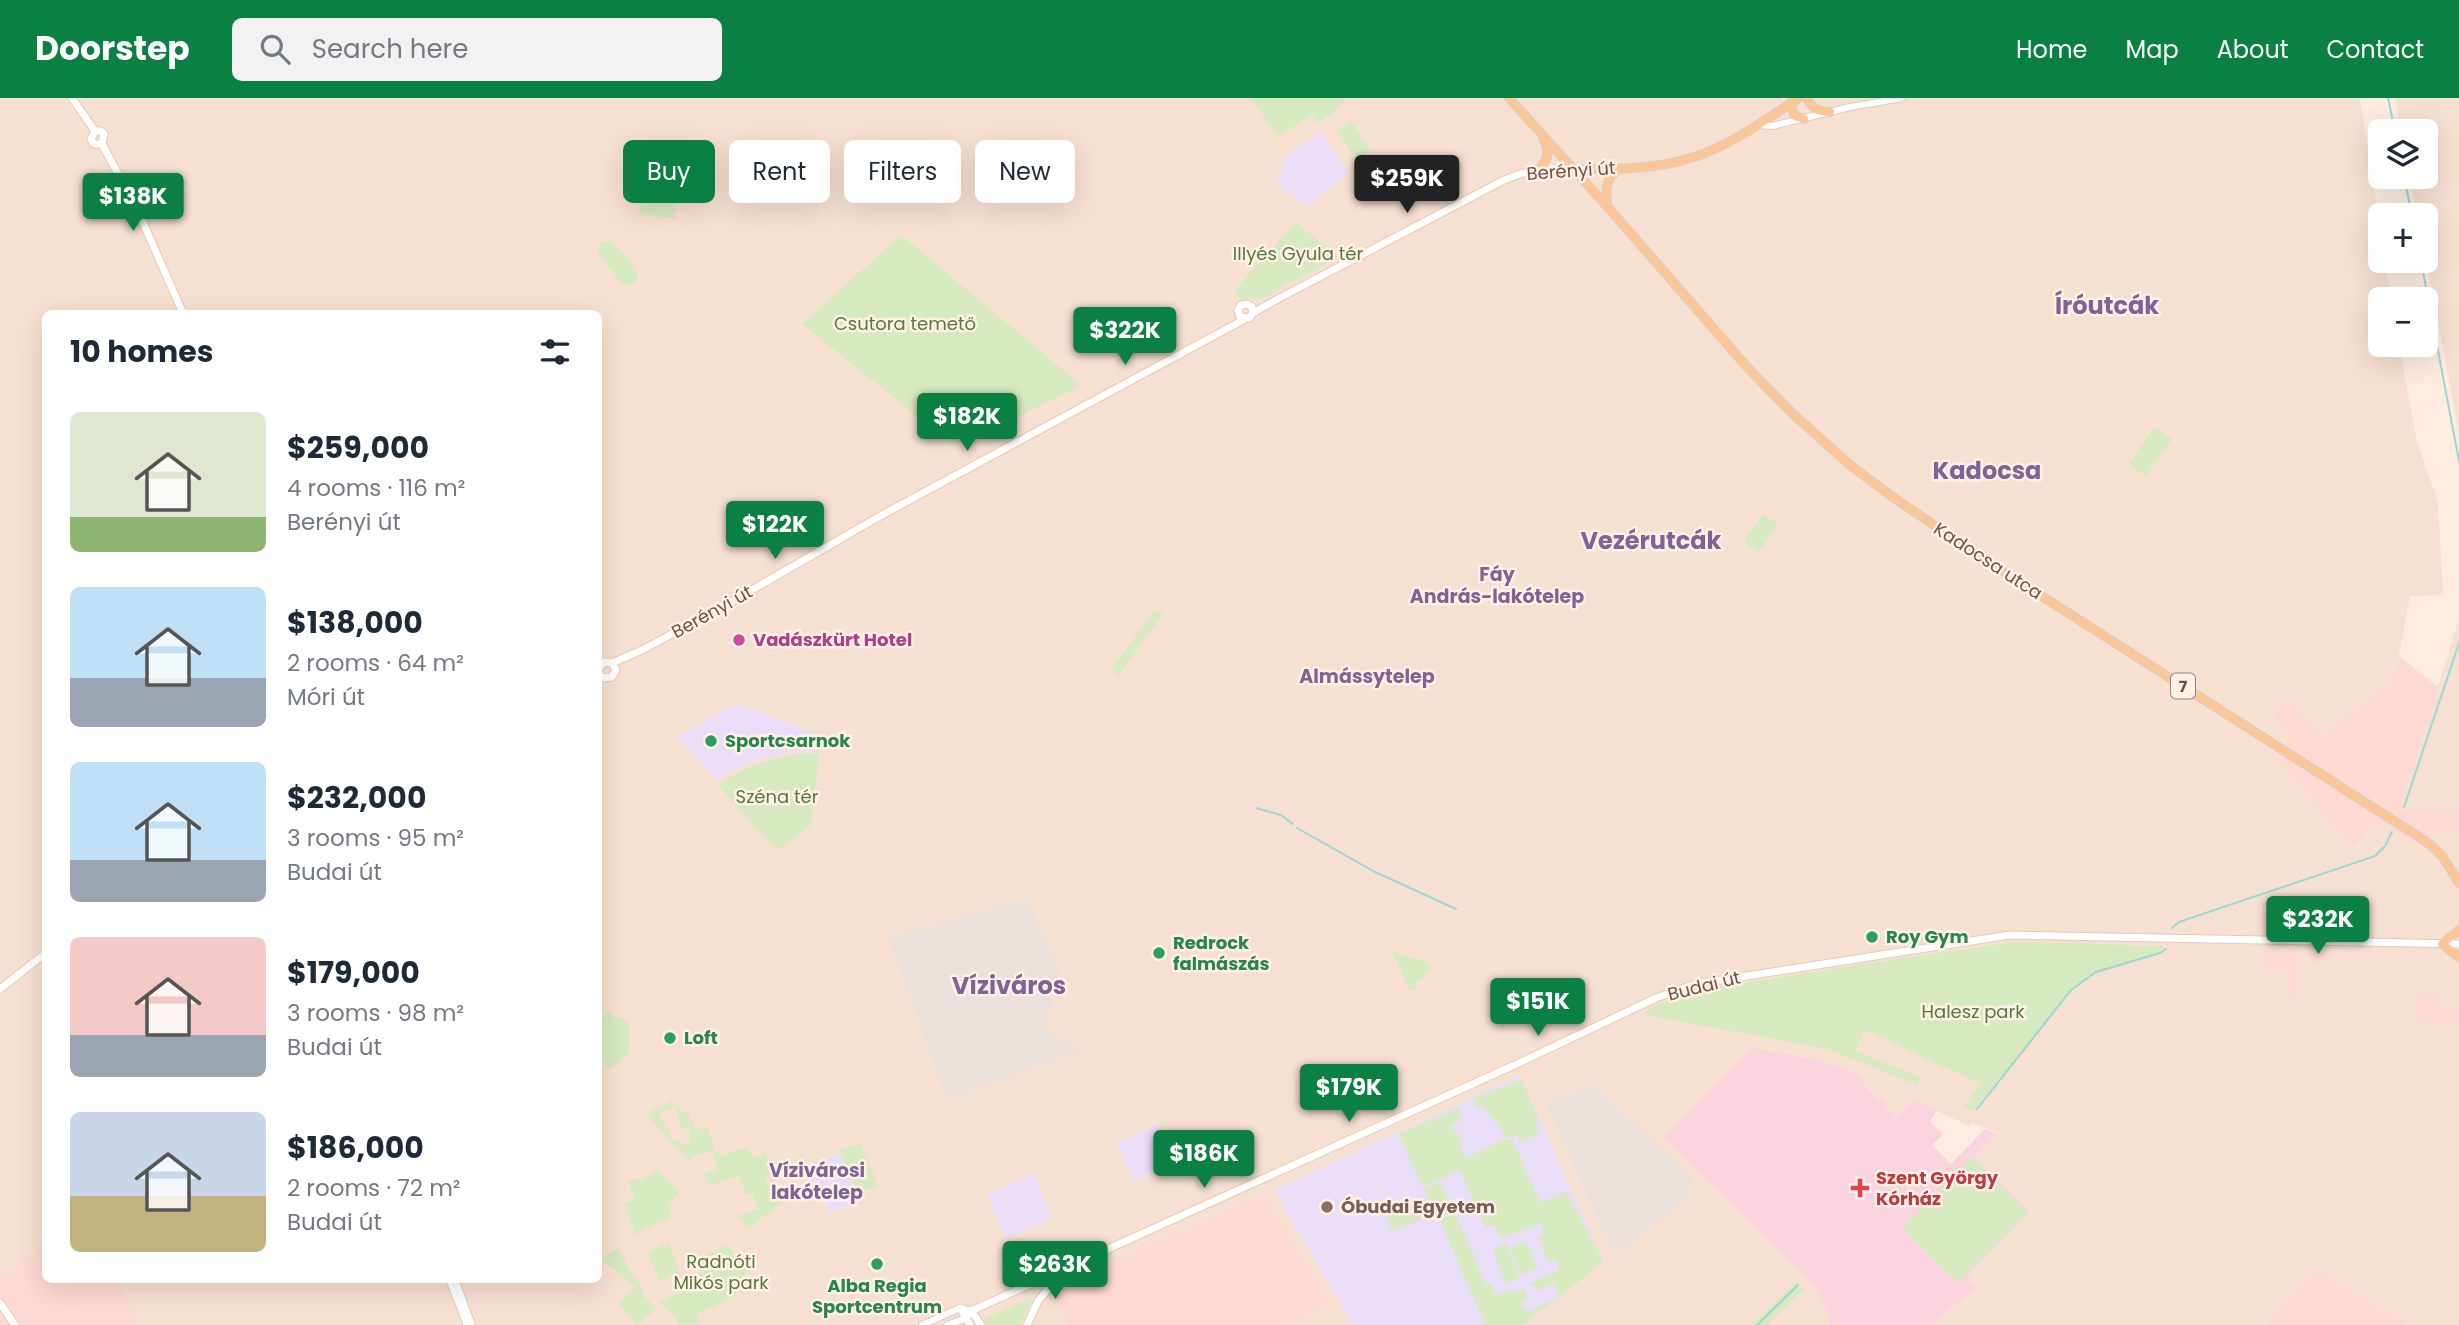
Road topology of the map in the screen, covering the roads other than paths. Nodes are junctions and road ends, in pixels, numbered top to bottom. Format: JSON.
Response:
{"nodes":[{"id":1,"x":72,"y":98,"type":"edge"},
{"id":2,"x":1509,"y":98,"type":"edge"},
{"id":3,"x":1800,"y":98,"type":"edge"},
{"id":4,"x":1807,"y":98,"type":"edge"},
{"id":5,"x":1902,"y":98,"type":"edge"},
{"id":6,"x":1790,"y":104,"type":"junction"},
{"id":7,"x":1830,"y":113,"type":"junction"},
{"id":8,"x":1804,"y":119,"type":"junction"},
{"id":9,"x":1756,"y":125,"type":"junction"},
{"id":10,"x":1540,"y":131,"type":"junction"},
{"id":11,"x":1620,"y":168,"type":"junction"},
{"id":12,"x":1573,"y":169,"type":"junction"},
{"id":13,"x":1535,"y":172,"type":"junction"},
{"id":14,"x":1607,"y":206,"type":"junction"},
{"id":15,"x":1272,"y":302,"type":"junction"},
{"id":16,"x":1249,"y":305,"type":"junction"},
{"id":17,"x":182,"y":310,"type":"edge"},
{"id":18,"x":1238,"y":313,"type":"junction"},
{"id":19,"x":1253,"y":313,"type":"junction"},
{"id":20,"x":1245,"y":319,"type":"junction"},
{"id":21,"x":1223,"y":330,"type":"junction"},
{"id":22,"x":614,"y":666,"type":"junction"},
{"id":23,"x":602,"y":668,"type":"edge"},
{"id":24,"x":602,"y":674,"type":"edge"},
{"id":25,"x":2459,"y":883,"type":"edge"},
{"id":26,"x":2459,"y":930,"type":"edge"},
{"id":27,"x":2442,"y":944,"type":"junction"},
{"id":28,"x":2459,"y":944,"type":"edge"},
{"id":29,"x":42,"y":956,"type":"edge"},
{"id":30,"x":2459,"y":957,"type":"edge"},
{"id":31,"x":2,"y":987,"type":"edge"},
{"id":32,"x":1068,"y":1268,"type":"junction"},
{"id":33,"x":451,"y":1283,"type":"edge"},
{"id":34,"x":456,"y":1283,"type":"edge"},
{"id":35,"x":0,"y":1303,"type":"edge"},
{"id":36,"x":960,"y":1308,"type":"junction"},
{"id":37,"x":971,"y":1311,"type":"junction"},
{"id":38,"x":968,"y":1322,"type":"edge"},
{"id":39,"x":15,"y":1325,"type":"edge"},
{"id":40,"x":469,"y":1325,"type":"edge"},
{"id":41,"x":922,"y":1325,"type":"edge"},
{"id":42,"x":947,"y":1325,"type":"edge"},
{"id":43,"x":981,"y":1325,"type":"edge"},
{"id":44,"x":1027,"y":1325,"type":"edge"}],
"edges":[{"from":1,"to":17,"type":"main road"},
{"from":2,"to":10,"type":"main road","number":"7"},
{"from":3,"to":6,"type":"main road","name":"Berényi út"},
{"from":4,"to":7,"type":"main road"},
{"from":5,"to":7,"type":"street"},
{"from":6,"to":8,"type":"main road"},
{"from":6,"to":9,"type":"main road","name":"Berényi út"},
{"from":7,"to":8,"type":"street"},
{"from":8,"to":9,"type":"street"},
{"from":9,"to":11,"type":"main road","name":"Berényi út"},
{"from":10,"to":12,"type":"main road","number":"7"},
{"from":10,"to":13,"type":"main road"},
{"from":11,"to":12,"type":"main road","name":"Berényi út"},
{"from":11,"to":14,"type":"main road"},
{"from":12,"to":13,"type":"main road","name":"Berényi út"},
{"from":12,"to":14,"type":"main road","name":"Kadocsa utca","number":"7"},
{"from":13,"to":15,"type":"main road","name":"Berényi út"},
{"from":14,"to":25,"type":"main road","name":"Kadocsa utca","number":"7"},
{"from":15,"to":16,"type":"main road","name":"Berényi út"},
{"from":15,"to":19,"type":"main road","name":"Berényi út"},
{"from":16,"to":18,"type":"main road","name":"Berényi út"},
{"from":16,"to":19,"type":"main road"},
{"from":18,"to":20,"type":"main road"},
{"from":18,"to":21,"type":"main road","name":"Berényi út"},
{"from":19,"to":20,"type":"main road","name":"Berényi út"},
{"from":20,"to":21,"type":"main road","name":"Berényi út"},
{"from":21,"to":22,"type":"main road","name":"Berényi út"},
{"from":22,"to":23,"type":"main road","name":"Berényi út"},
{"from":22,"to":24,"type":"main road","name":"Berényi út"},
{"from":26,"to":27,"type":"main road"},
{"from":27,"to":28,"type":"main road","name":"Budai út"},
{"from":27,"to":30,"type":"main road"},
{"from":27,"to":32,"type":"main road","name":"Budai út"},
{"from":29,"to":31,"type":"main road"},
{"from":32,"to":37,"type":"main road","name":"Budai út"},
{"from":32,"to":44,"type":"main road"},
{"from":33,"to":40,"type":"street"},
{"from":34,"to":40,"type":"street"},
{"from":35,"to":39,"type":"main road"},
{"from":36,"to":37,"type":"street"},
{"from":36,"to":38,"type":"main road"},
{"from":36,"to":41,"type":"street"},
{"from":37,"to":38,"type":"street"},
{"from":37,"to":43,"type":"main road"},
{"from":38,"to":42,"type":"street"}]}
